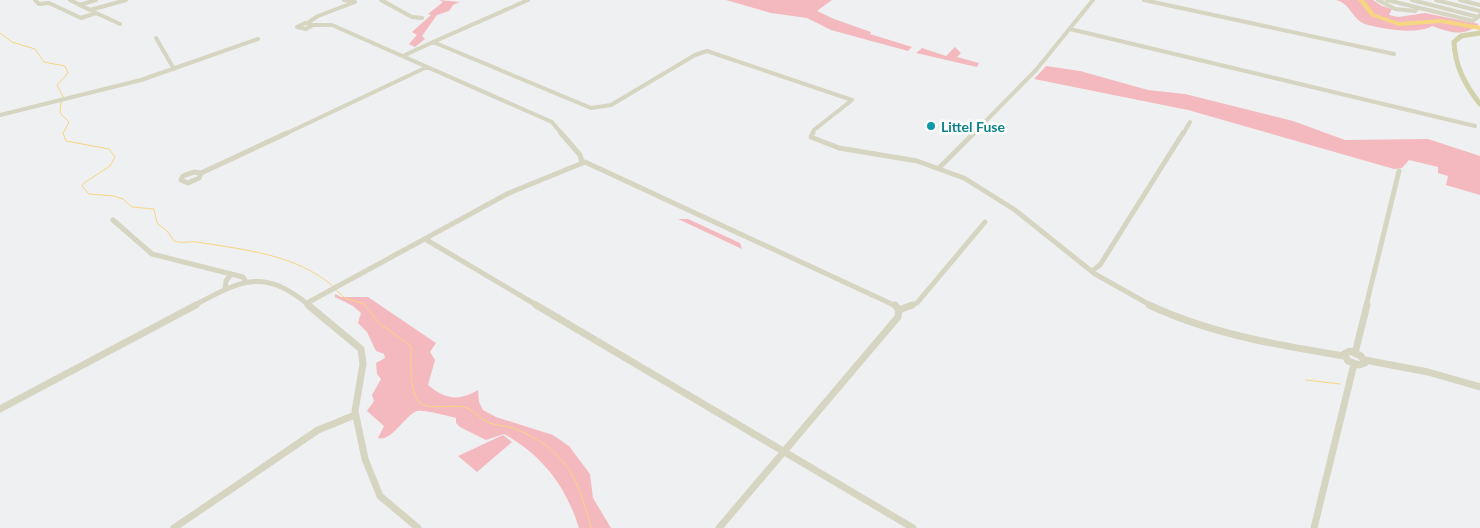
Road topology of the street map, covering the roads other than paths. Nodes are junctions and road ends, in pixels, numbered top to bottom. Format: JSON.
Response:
{"nodes":[{"id":1,"x":49,"y":0,"type":"edge"},
{"id":2,"x":70,"y":0,"type":"edge"},
{"id":3,"x":96,"y":0,"type":"edge"},
{"id":4,"x":126,"y":0,"type":"edge"},
{"id":5,"x":344,"y":0,"type":"edge"},
{"id":6,"x":360,"y":0,"type":"edge"},
{"id":7,"x":382,"y":0,"type":"edge"},
{"id":8,"x":528,"y":0,"type":"edge"},
{"id":9,"x":1093,"y":0,"type":"edge"},
{"id":10,"x":1144,"y":0,"type":"edge"},
{"id":11,"x":1378,"y":0,"type":"edge"},
{"id":12,"x":1386,"y":0,"type":"edge"},
{"id":13,"x":1412,"y":0,"type":"edge"},
{"id":14,"x":1434,"y":0,"type":"edge"},
{"id":15,"x":1452,"y":0,"type":"edge"},
{"id":16,"x":1460,"y":0,"type":"edge"},
{"id":17,"x":37,"y":1,"type":"edge"},
{"id":18,"x":355,"y":2,"type":"junction"},
{"id":19,"x":1430,"y":4,"type":"junction"},
{"id":20,"x":79,"y":5,"type":"junction"},
{"id":21,"x":1480,"y":6,"type":"edge"},
{"id":22,"x":1418,"y":8,"type":"junction"},
{"id":23,"x":90,"y":10,"type":"junction"},
{"id":24,"x":1425,"y":10,"type":"junction"},
{"id":25,"x":1480,"y":11,"type":"edge"},
{"id":26,"x":96,"y":13,"type":"junction"},
{"id":27,"x":427,"y":15,"type":"dead end"},
{"id":28,"x":1479,"y":16,"type":"edge"},
{"id":29,"x":422,"y":18,"type":"junction"},
{"id":30,"x":418,"y":23,"type":"dead end"},
{"id":31,"x":120,"y":24,"type":"dead end"},
{"id":32,"x":1070,"y":29,"type":"junction"},
{"id":33,"x":1480,"y":32,"type":"edge"},
{"id":34,"x":156,"y":38,"type":"dead end"},
{"id":35,"x":258,"y":39,"type":"dead end"},
{"id":36,"x":434,"y":42,"type":"junction"},
{"id":37,"x":1394,"y":54,"type":"dead end"},
{"id":38,"x":403,"y":56,"type":"junction"},
{"id":39,"x":427,"y":67,"type":"junction"},
{"id":40,"x":174,"y":70,"type":"junction"},
{"id":41,"x":1480,"y":104,"type":"edge"},
{"id":42,"x":0,"y":115,"type":"edge"},
{"id":43,"x":1190,"y":122,"type":"dead end"},
{"id":44,"x":1474,"y":126,"type":"dead end"},
{"id":45,"x":582,"y":162,"type":"junction"},
{"id":46,"x":939,"y":168,"type":"junction"},
{"id":47,"x":1398,"y":171,"type":"dead end"},
{"id":48,"x":201,"y":173,"type":"dead end"},
{"id":49,"x":113,"y":220,"type":"dead end"},
{"id":50,"x":984,"y":222,"type":"dead end"},
{"id":51,"x":425,"y":239,"type":"junction"},
{"id":52,"x":1092,"y":272,"type":"junction"},
{"id":53,"x":231,"y":274,"type":"junction"},
{"id":54,"x":246,"y":282,"type":"junction"},
{"id":55,"x":225,"y":288,"type":"junction"},
{"id":56,"x":307,"y":303,"type":"junction"},
{"id":57,"x":899,"y":310,"type":"junction"},
{"id":58,"x":1355,"y":353,"type":"junction"},
{"id":59,"x":1344,"y":356,"type":"junction"},
{"id":60,"x":1365,"y":360,"type":"junction"},
{"id":61,"x":1354,"y":364,"type":"junction"},
{"id":62,"x":1480,"y":387,"type":"edge"},
{"id":63,"x":0,"y":409,"type":"edge"},
{"id":64,"x":355,"y":414,"type":"junction"},
{"id":65,"x":784,"y":451,"type":"junction"},
{"id":66,"x":174,"y":528,"type":"edge"},
{"id":67,"x":418,"y":528,"type":"edge"},
{"id":68,"x":720,"y":528,"type":"edge"},
{"id":69,"x":913,"y":528,"type":"edge"},
{"id":70,"x":1314,"y":528,"type":"edge"}],
"edges":[{"from":1,"to":17,"type":"street"},
{"from":2,"to":20,"type":"street"},
{"from":3,"to":20,"type":"street"},
{"from":4,"to":23,"type":"street"},
{"from":5,"to":18,"type":"street"},
{"from":6,"to":18,"type":"street"},
{"from":7,"to":29,"type":"street"},
{"from":8,"to":36,"type":"street"},
{"from":9,"to":32,"type":"street"},
{"from":10,"to":37,"type":"street"},
{"from":11,"to":22,"type":"street"},
{"from":12,"to":22,"type":"street"},
{"from":13,"to":19,"type":"street"},
{"from":14,"to":19,"type":"street"},
{"from":14,"to":25,"type":"street"},
{"from":15,"to":21,"type":"street"},
{"from":16,"to":21,"type":"street"},
{"from":17,"to":26,"type":"street"},
{"from":18,"to":38,"type":"street"},
{"from":19,"to":24,"type":"street"},
{"from":19,"to":28,"type":"street"},
{"from":20,"to":23,"type":"street"},
{"from":22,"to":24,"type":"street"},
{"from":23,"to":26,"type":"street"},
{"from":24,"to":28,"type":"street"},
{"from":26,"to":31,"type":"street"},
{"from":27,"to":29,"type":"street"},
{"from":29,"to":30,"type":"street"},
{"from":32,"to":44,"type":"street"},
{"from":32,"to":46,"type":"street"},
{"from":33,"to":41,"type":"main road"},
{"from":34,"to":40,"type":"street"},
{"from":35,"to":40,"type":"street"},
{"from":36,"to":38,"type":"street"},
{"from":36,"to":46,"type":"street"},
{"from":38,"to":39,"type":"street"},
{"from":39,"to":45,"type":"street"},
{"from":39,"to":48,"type":"street"},
{"from":40,"to":42,"type":"street"},
{"from":43,"to":52,"type":"street"},
{"from":45,"to":51,"type":"street"},
{"from":45,"to":57,"type":"street"},
{"from":46,"to":52,"type":"street"},
{"from":47,"to":58,"type":"street"},
{"from":49,"to":53,"type":"street"},
{"from":50,"to":57,"type":"street"},
{"from":51,"to":56,"type":"street"},
{"from":51,"to":65,"type":"street"},
{"from":52,"to":59,"type":"street"},
{"from":53,"to":54,"type":"street"},
{"from":53,"to":55,"type":"street"},
{"from":54,"to":55,"type":"street"},
{"from":54,"to":56,"type":"street"},
{"from":55,"to":63,"type":"street"},
{"from":56,"to":64,"type":"street"},
{"from":57,"to":65,"type":"street"},
{"from":58,"to":59,"type":"street"},
{"from":58,"to":60,"type":"street"},
{"from":59,"to":61,"type":"street"},
{"from":60,"to":61,"type":"street"},
{"from":60,"to":62,"type":"street"},
{"from":61,"to":70,"type":"street"},
{"from":64,"to":66,"type":"street"},
{"from":64,"to":67,"type":"street"},
{"from":65,"to":68,"type":"street"},
{"from":65,"to":69,"type":"street"}]}
